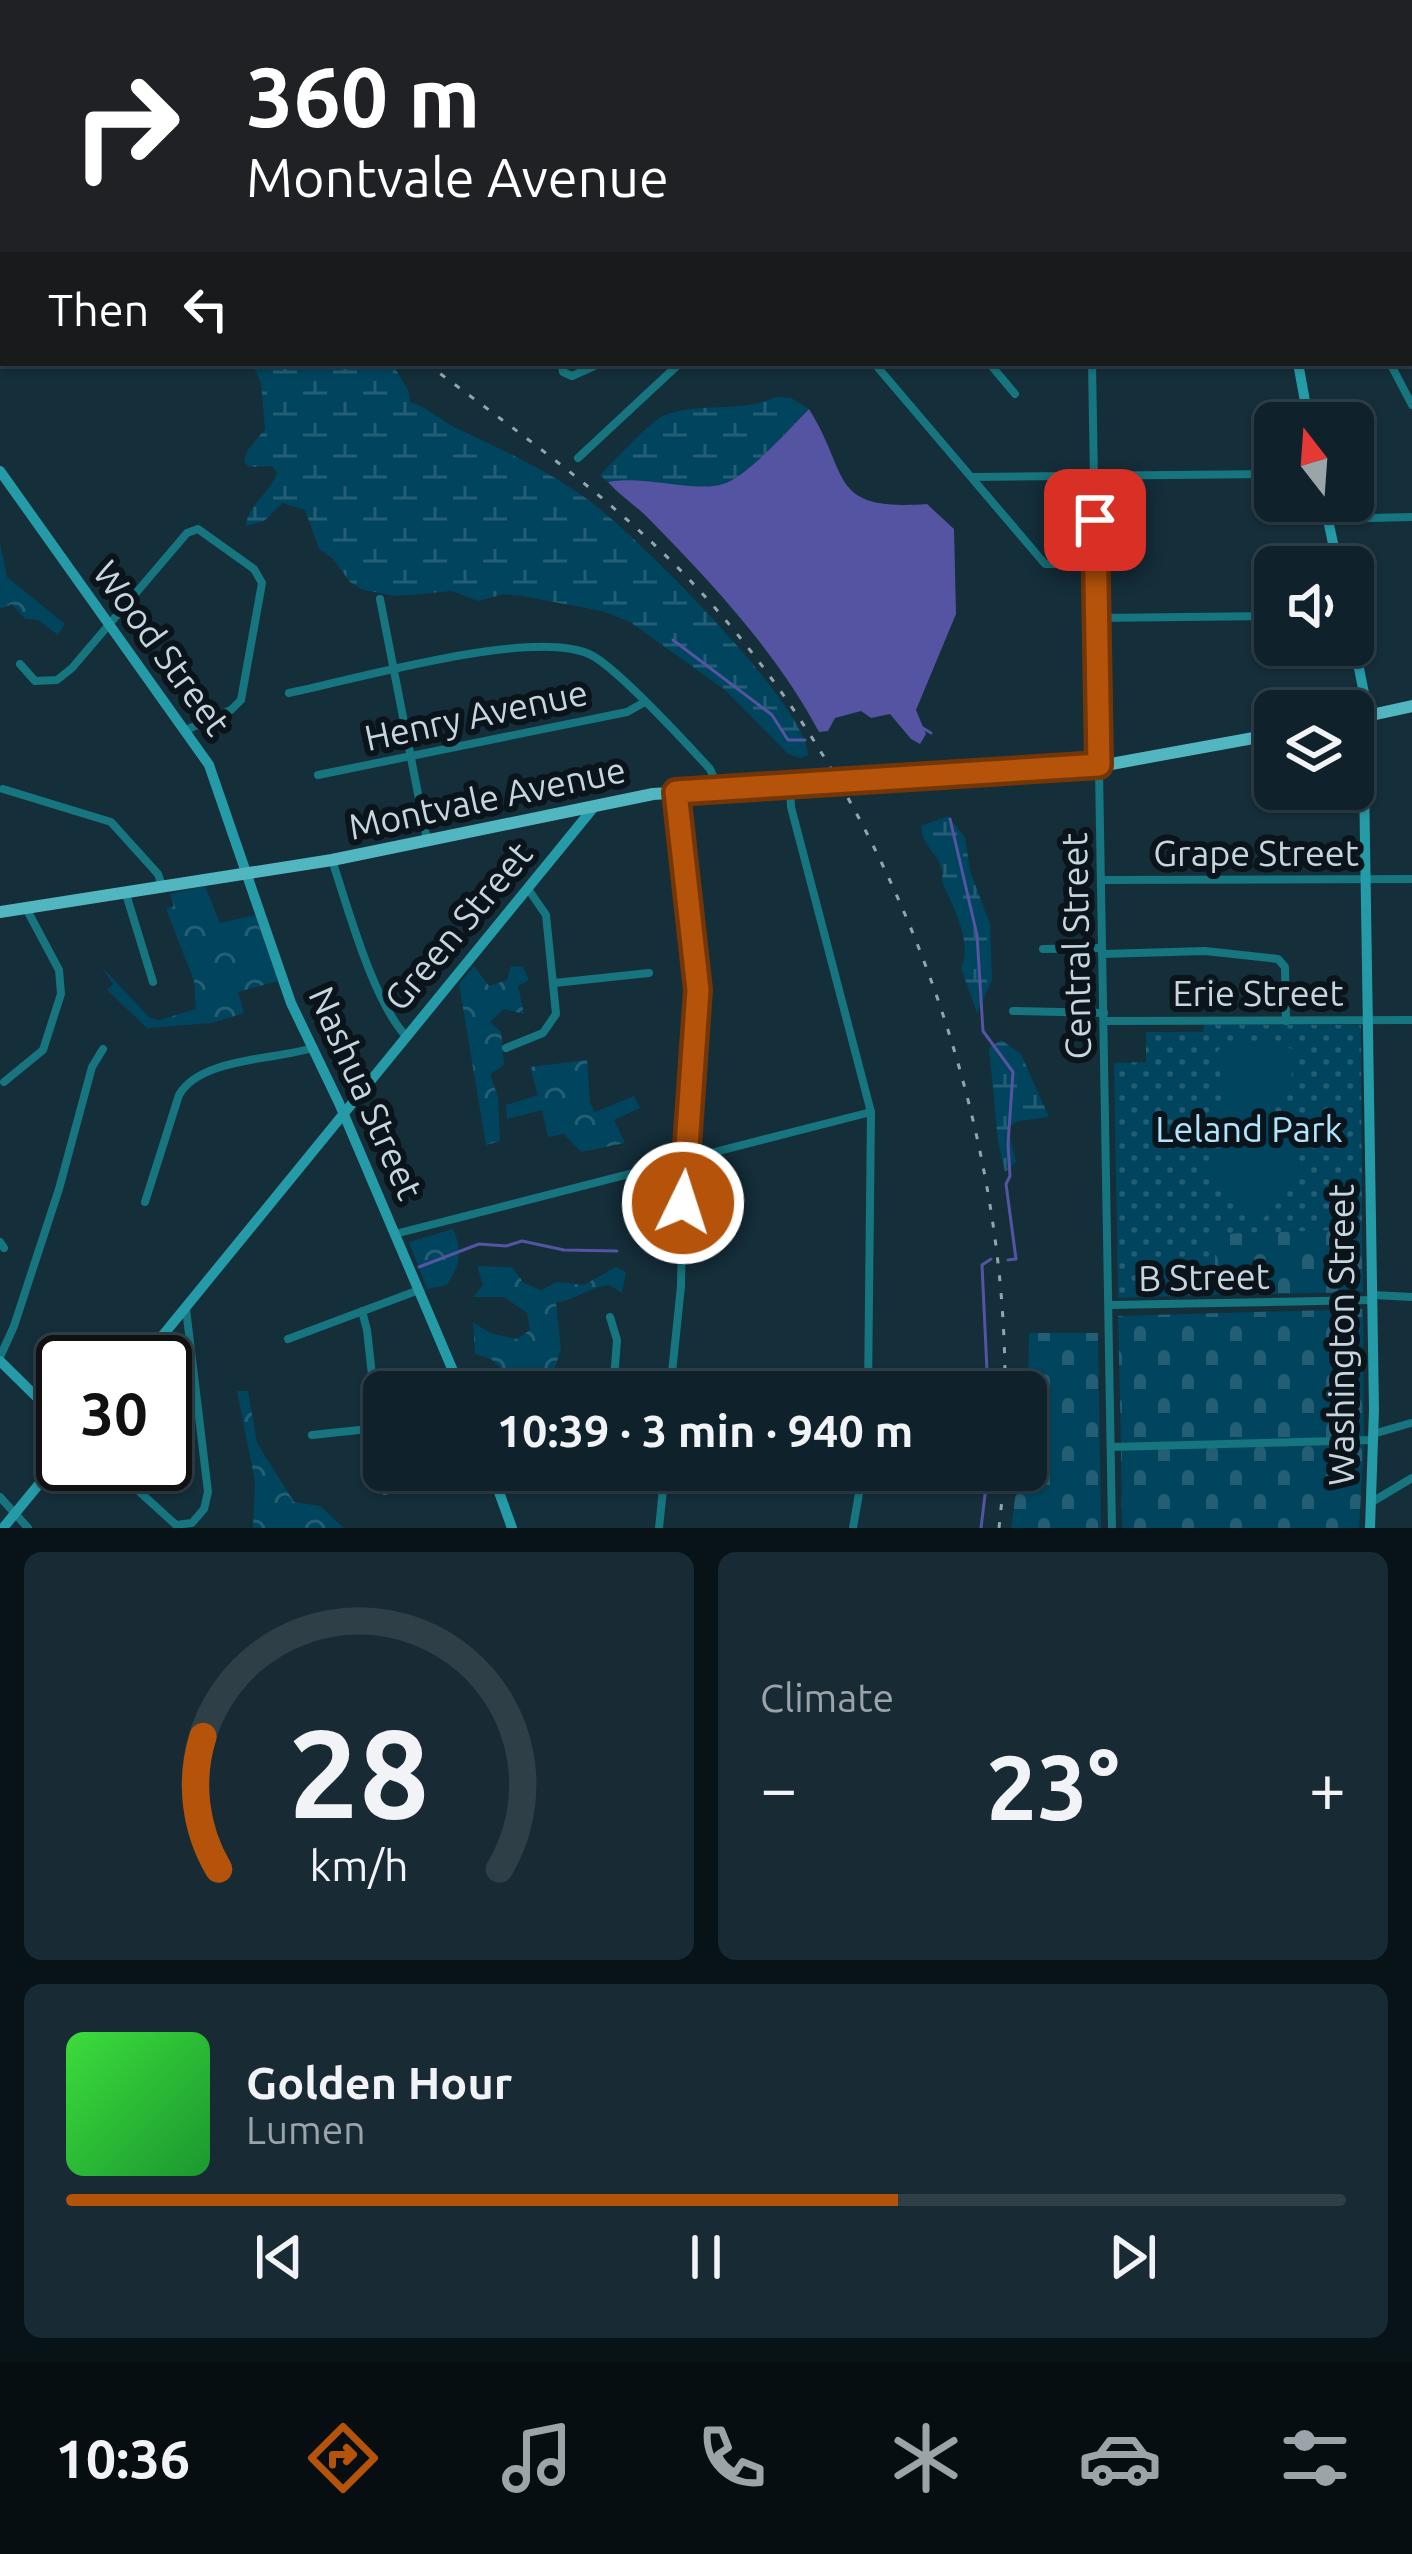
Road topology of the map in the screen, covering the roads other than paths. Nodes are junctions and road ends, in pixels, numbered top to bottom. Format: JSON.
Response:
{"nodes":[{"id":1,"x":563,"y":366,"type":"edge"},
{"id":2,"x":590,"y":366,"type":"edge"},
{"id":3,"x":677,"y":366,"type":"edge"},
{"id":4,"x":881,"y":366,"type":"edge"},
{"id":5,"x":992,"y":366,"type":"edge"},
{"id":6,"x":1092,"y":366,"type":"edge"},
{"id":7,"x":1299,"y":366,"type":"edge"},
{"id":8,"x":1392,"y":366,"type":"edge"},
{"id":9,"x":1016,"y":394,"type":"dead end"},
{"id":10,"x":1305,"y":402,"type":"edge"},
{"id":11,"x":1412,"y":405,"type":"edge"},
{"id":12,"x":578,"y":458,"type":"dead end"},
{"id":13,"x":0,"y":471,"type":"edge"},
{"id":14,"x":1254,"y":474,"type":"edge"},
{"id":15,"x":1094,"y":476,"type":"junction"},
{"id":16,"x":971,"y":477,"type":"junction"},
{"id":17,"x":1412,"y":517,"type":"edge"},
{"id":18,"x":1374,"y":518,"type":"edge"},
{"id":19,"x":1096,"y":564,"type":"junction"},
{"id":20,"x":380,"y":599,"type":"dead end"},
{"id":21,"x":1254,"y":616,"type":"edge"},
{"id":22,"x":1097,"y":618,"type":"junction"},
{"id":23,"x":107,"y":624,"type":"junction"},
{"id":24,"x":20,"y":664,"type":"dead end"},
{"id":25,"x":392,"y":672,"type":"junction"},
{"id":26,"x":289,"y":693,"type":"dead end"},
{"id":27,"x":643,"y":703,"type":"junction"},
{"id":28,"x":1412,"y":706,"type":"edge"},
{"id":29,"x":1374,"y":715,"type":"edge"},
{"id":30,"x":186,"y":730,"type":"junction"},
{"id":31,"x":1254,"y":738,"type":"edge"},
{"id":32,"x":410,"y":756,"type":"junction"},
{"id":33,"x":1099,"y":765,"type":"junction"},
{"id":34,"x":318,"y":775,"type":"dead end"},
{"id":35,"x":790,"y":785,"type":"junction"},
{"id":36,"x":3,"y":789,"type":"dead end"},
{"id":37,"x":719,"y":789,"type":"junction"},
{"id":38,"x":676,"y":792,"type":"junction"},
{"id":39,"x":594,"y":807,"type":"junction"},
{"id":40,"x":1365,"y":810,"type":"edge"},
{"id":41,"x":427,"y":842,"type":"junction"},
{"id":42,"x":332,"y":860,"type":"junction"},
{"id":43,"x":248,"y":874,"type":"junction"},
{"id":44,"x":1412,"y":879,"type":"edge"},
{"id":45,"x":1101,"y":880,"type":"junction"},
{"id":46,"x":1368,"y":880,"type":"junction"},
{"id":47,"x":162,"y":888,"type":"junction"},
{"id":48,"x":528,"y":889,"type":"junction"},
{"id":49,"x":126,"y":894,"type":"junction"},
{"id":50,"x":27,"y":910,"type":"junction"},
{"id":51,"x":0,"y":912,"type":"edge"},
{"id":52,"x":1043,"y":949,"type":"dead end"},
{"id":53,"x":1102,"y":951,"type":"junction"},
{"id":54,"x":649,"y":973,"type":"dead end"},
{"id":55,"x":153,"y":982,"type":"dead end"},
{"id":56,"x":554,"y":983,"type":"junction"},
{"id":57,"x":1013,"y":1011,"type":"dead end"},
{"id":58,"x":1104,"y":1017,"type":"junction"},
{"id":59,"x":1370,"y":1020,"type":"junction"},
{"id":60,"x":1412,"y":1020,"type":"edge"},
{"id":61,"x":1286,"y":1021,"type":"junction"},
{"id":62,"x":406,"y":1036,"type":"junction"},
{"id":63,"x":313,"y":1048,"type":"junction"},
{"id":64,"x":506,"y":1048,"type":"dead end"},
{"id":65,"x":103,"y":1049,"type":"dead end"},
{"id":66,"x":4,"y":1082,"type":"dead end"},
{"id":67,"x":871,"y":1112,"type":"junction"},
{"id":68,"x":343,"y":1113,"type":"junction"},
{"id":69,"x":684,"y":1161,"type":"junction"},
{"id":70,"x":145,"y":1202,"type":"dead end"},
{"id":71,"x":395,"y":1234,"type":"junction"},
{"id":72,"x":419,"y":1290,"type":"junction"},
{"id":73,"x":1412,"y":1297,"type":"edge"},
{"id":74,"x":1373,"y":1298,"type":"junction"},
{"id":75,"x":1109,"y":1305,"type":"junction"},
{"id":76,"x":186,"y":1307,"type":"junction"},
{"id":77,"x":362,"y":1312,"type":"junction"},
{"id":78,"x":610,"y":1317,"type":"dead end"},
{"id":79,"x":163,"y":1335,"type":"edge"},
{"id":80,"x":190,"y":1335,"type":"edge"},
{"id":81,"x":288,"y":1339,"type":"dead end"},
{"id":82,"x":192,"y":1349,"type":"edge"},
{"id":83,"x":0,"y":1359,"type":"edge"},
{"id":84,"x":372,"y":1371,"type":"edge"},
{"id":85,"x":453,"y":1371,"type":"edge"},
{"id":86,"x":615,"y":1371,"type":"edge"},
{"id":87,"x":672,"y":1371,"type":"edge"},
{"id":88,"x":868,"y":1371,"type":"edge"},
{"id":89,"x":36,"y":1396,"type":"edge"},
{"id":90,"x":1412,"y":1423,"type":"edge"},
{"id":91,"x":363,"y":1430,"type":"edge"},
{"id":92,"x":312,"y":1436,"type":"dead end"},
{"id":93,"x":1373,"y":1437,"type":"junction"},
{"id":94,"x":1111,"y":1447,"type":"junction"},
{"id":95,"x":1412,"y":1478,"type":"edge"},
{"id":96,"x":36,"y":1489,"type":"edge"},
{"id":97,"x":139,"y":1491,"type":"edge"},
{"id":98,"x":499,"y":1491,"type":"edge"},
{"id":99,"x":662,"y":1491,"type":"edge"},
{"id":100,"x":859,"y":1491,"type":"edge"},
{"id":101,"x":0,"y":1497,"type":"edge"},
{"id":102,"x":1371,"y":1503,"type":"junction"},
{"id":103,"x":16,"y":1514,"type":"junction"},
{"id":104,"x":3,"y":1528,"type":"edge"},
{"id":105,"x":28,"y":1528,"type":"edge"},
{"id":106,"x":512,"y":1528,"type":"edge"},
{"id":107,"x":659,"y":1528,"type":"edge"},
{"id":108,"x":853,"y":1528,"type":"edge"},
{"id":109,"x":1112,"y":1528,"type":"edge"},
{"id":110,"x":1370,"y":1528,"type":"edge"}],
"edges":[{"from":1,"to":2,"type":"street"},
{"from":3,"to":12,"type":"street"},
{"from":4,"to":16,"type":"street"},
{"from":5,"to":9,"type":"street"},
{"from":6,"to":15,"type":"street","name":"Central Street"},
{"from":7,"to":10,"type":"street"},
{"from":8,"to":11,"type":"street"},
{"from":13,"to":23,"type":"street","name":"Wood Street"},
{"from":14,"to":15,"type":"street"},
{"from":15,"to":16,"type":"street"},
{"from":15,"to":19,"type":"street","name":"Central Street"},
{"from":16,"to":19,"type":"street"},
{"from":17,"to":18,"type":"street"},
{"from":19,"to":22,"type":"street","name":"Central Street"},
{"from":20,"to":25,"type":"street"},
{"from":21,"to":22,"type":"street"},
{"from":22,"to":33,"type":"street","name":"Central Street"},
{"from":23,"to":24,"type":"street"},
{"from":23,"to":30,"type":"street","name":"Wood Street"},
{"from":23,"to":30,"type":"street"},
{"from":25,"to":26,"type":"street"},
{"from":25,"to":27,"type":"street"},
{"from":25,"to":32,"type":"street"},
{"from":27,"to":32,"type":"street","name":"Henry Avenue"},
{"from":27,"to":37,"type":"street"},
{"from":28,"to":29,"type":"main road"},
{"from":30,"to":43,"type":"street","name":"Wood Street"},
{"from":31,"to":33,"type":"main road","name":"Montvale Avenue"},
{"from":32,"to":34,"type":"street","name":"Henry Avenue"},
{"from":32,"to":41,"type":"street"},
{"from":33,"to":35,"type":"main road","name":"Montvale Avenue","bridge":true},
{"from":33,"to":45,"type":"street","name":"Central Street"},
{"from":35,"to":37,"type":"main road","name":"Montvale Avenue"},
{"from":35,"to":67,"type":"street"},
{"from":36,"to":47,"type":"street"},
{"from":37,"to":38,"type":"main road","name":"Montvale Avenue"},
{"from":38,"to":39,"type":"main road","name":"Montvale Avenue"},
{"from":38,"to":69,"type":"street"},
{"from":39,"to":41,"type":"main road","name":"Montvale Avenue"},
{"from":39,"to":48,"type":"street","name":"Green Street"},
{"from":40,"to":46,"type":"street","name":"Washington Street"},
{"from":41,"to":42,"type":"main road","name":"Montvale Avenue"},
{"from":42,"to":43,"type":"main road","name":"Montvale Avenue"},
{"from":42,"to":62,"type":"street"},
{"from":43,"to":47,"type":"main road","name":"Montvale Avenue"},
{"from":43,"to":63,"type":"street","name":"Nashua Street"},
{"from":44,"to":46,"type":"street","name":"Grape Street"},
{"from":45,"to":46,"type":"street","name":"Grape Street"},
{"from":45,"to":53,"type":"street","name":"Central Street"},
{"from":46,"to":59,"type":"street","name":"Washington Street"},
{"from":47,"to":49,"type":"main road","name":"Montvale Avenue"},
{"from":48,"to":56,"type":"street"},
{"from":48,"to":62,"type":"street","name":"Green Street"},
{"from":49,"to":50,"type":"main road","name":"Montvale Avenue"},
{"from":49,"to":55,"type":"street"},
{"from":50,"to":51,"type":"main road","name":"Montvale Avenue"},
{"from":50,"to":66,"type":"street"},
{"from":52,"to":53,"type":"street"},
{"from":53,"to":58,"type":"street","name":"Central Street"},
{"from":53,"to":61,"type":"street"},
{"from":54,"to":56,"type":"street"},
{"from":56,"to":64,"type":"street"},
{"from":57,"to":58,"type":"street","name":"Erie Street"},
{"from":58,"to":61,"type":"street","name":"Erie Street"},
{"from":58,"to":75,"type":"street","name":"Central Street"},
{"from":59,"to":60,"type":"street","name":"Erie Street"},
{"from":59,"to":61,"type":"street","name":"Erie Street"},
{"from":59,"to":74,"type":"street","name":"Washington Street"},
{"from":62,"to":68,"type":"street","name":"Green Street"},
{"from":63,"to":68,"type":"street","name":"Nashua Street"},
{"from":63,"to":70,"type":"street"},
{"from":65,"to":83,"type":"street"},
{"from":67,"to":69,"type":"street","name":"Nashua Street"},
{"from":67,"to":88,"type":"street"},
{"from":68,"to":71,"type":"street","name":"Nashua Street"},
{"from":68,"to":76,"type":"street","name":"Green Street"},
{"from":69,"to":71,"type":"street","name":"Nashua Street"},
{"from":69,"to":87,"type":"street"},
{"from":71,"to":72,"type":"street"},
{"from":72,"to":77,"type":"street"},
{"from":72,"to":85,"type":"street"},
{"from":73,"to":74,"type":"street","name":"B Street"},
{"from":74,"to":75,"type":"street","name":"B Street"},
{"from":74,"to":93,"type":"street","name":"Washington Street"},
{"from":75,"to":94,"type":"street","name":"Central Street"},
{"from":76,"to":79,"type":"street","name":"Green Street"},
{"from":76,"to":80,"type":"street"},
{"from":77,"to":81,"type":"street"},
{"from":77,"to":84,"type":"street"},
{"from":78,"to":86,"type":"street"},
{"from":82,"to":97,"type":"street"},
{"from":83,"to":89,"type":"street"},
{"from":90,"to":93,"type":"street"},
{"from":91,"to":92,"type":"street"},
{"from":93,"to":94,"type":"street"},
{"from":93,"to":102,"type":"street","name":"Washington Street"},
{"from":94,"to":109,"type":"street","name":"Central Street"},
{"from":95,"to":102,"type":"street"},
{"from":96,"to":103,"type":"street"},
{"from":98,"to":106,"type":"street"},
{"from":99,"to":107,"type":"street"},
{"from":100,"to":108,"type":"street"},
{"from":101,"to":103,"type":"street"},
{"from":102,"to":110,"type":"street","name":"Washington Street"},
{"from":103,"to":104,"type":"street"},
{"from":103,"to":105,"type":"street"}]}
